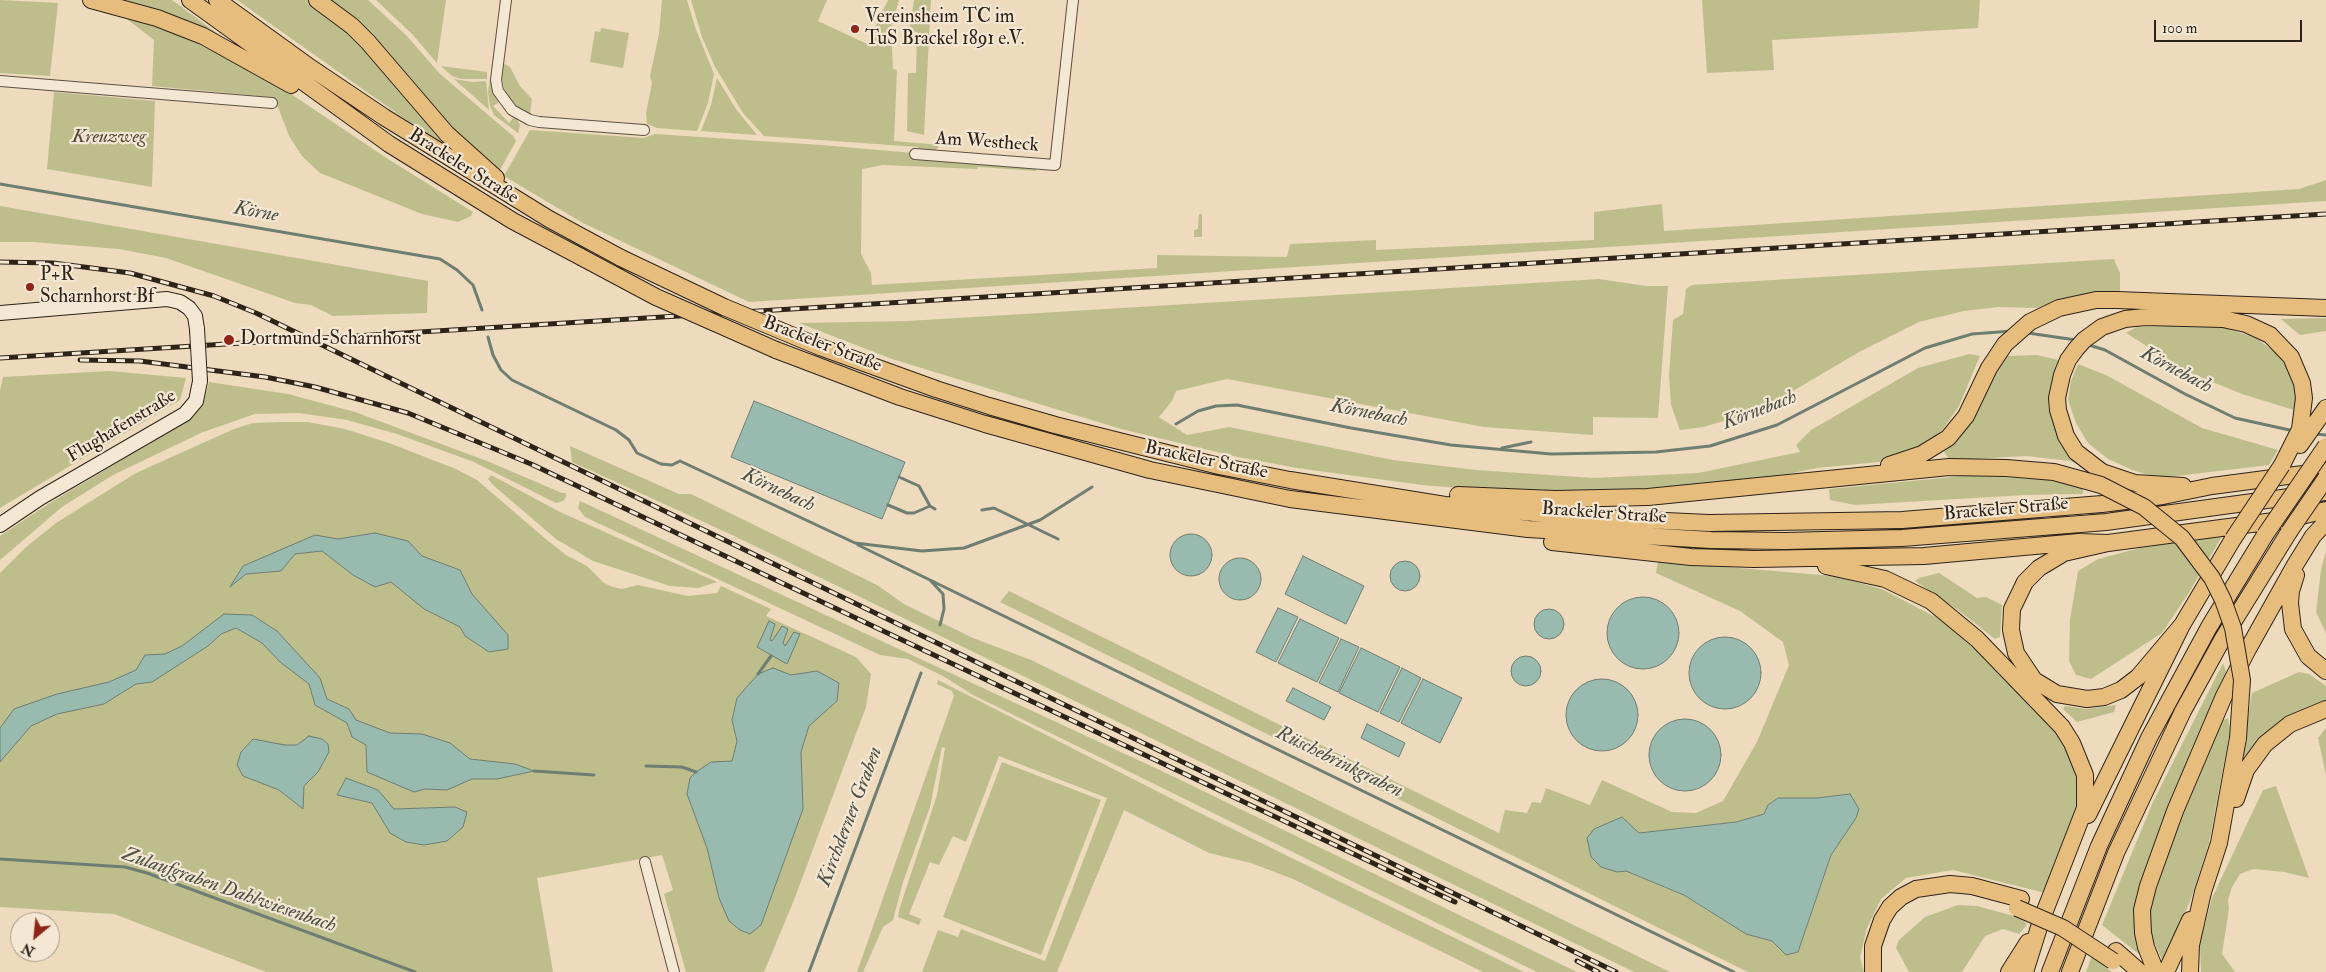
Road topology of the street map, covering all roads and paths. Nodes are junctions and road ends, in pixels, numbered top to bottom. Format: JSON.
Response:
{"nodes":[{"id":1,"x":91,"y":0,"type":"edge"},
{"id":2,"x":190,"y":0,"type":"edge"},
{"id":3,"x":217,"y":0,"type":"edge"},
{"id":4,"x":317,"y":0,"type":"edge"},
{"id":5,"x":506,"y":0,"type":"edge"},
{"id":6,"x":1072,"y":0,"type":"edge"},
{"id":7,"x":0,"y":81,"type":"edge"},
{"id":8,"x":272,"y":103,"type":"dead end"},
{"id":9,"x":644,"y":130,"type":"dead end"},
{"id":10,"x":389,"y":144,"type":"junction"},
{"id":11,"x":916,"y":154,"type":"dead end"},
{"id":12,"x":549,"y":219,"type":"junction"},
{"id":13,"x":2326,"y":308,"type":"edge"},
{"id":14,"x":0,"y":313,"type":"edge"},
{"id":15,"x":2326,"y":408,"type":"edge"},
{"id":16,"x":2326,"y":446,"type":"edge"},
{"id":17,"x":2282,"y":466,"type":"junction"},
{"id":18,"x":2326,"y":471,"type":"edge"},
{"id":19,"x":1852,"y":476,"type":"junction"},
{"id":20,"x":2326,"y":478,"type":"edge"},
{"id":21,"x":2212,"y":486,"type":"junction"},
{"id":22,"x":1353,"y":491,"type":"junction"},
{"id":23,"x":2326,"y":492,"type":"edge"},
{"id":24,"x":2326,"y":510,"type":"edge"},
{"id":25,"x":1395,"y":513,"type":"junction"},
{"id":26,"x":2324,"y":522,"type":"edge"},
{"id":27,"x":0,"y":525,"type":"edge"},
{"id":28,"x":2289,"y":525,"type":"junction"},
{"id":29,"x":2108,"y":543,"type":"junction"},
{"id":30,"x":1792,"y":559,"type":"junction"},
{"id":31,"x":2182,"y":625,"type":"junction"},
{"id":32,"x":2326,"y":671,"type":"edge"},
{"id":33,"x":2326,"y":710,"type":"edge"},
{"id":34,"x":2073,"y":841,"type":"junction"},
{"id":35,"x":2219,"y":842,"type":"junction"},
{"id":36,"x":645,"y":862,"type":"dead end"},
{"id":37,"x":2203,"y":892,"type":"junction"},
{"id":38,"x":2020,"y":903,"type":"junction"},
{"id":39,"x":2041,"y":921,"type":"junction"},
{"id":40,"x":2118,"y":961,"type":"edge"},
{"id":41,"x":674,"y":972,"type":"edge"},
{"id":42,"x":1873,"y":972,"type":"edge"},
{"id":43,"x":1883,"y":972,"type":"edge"},
{"id":44,"x":2009,"y":972,"type":"edge"},
{"id":45,"x":2025,"y":972,"type":"edge"},
{"id":46,"x":2050,"y":972,"type":"edge"},
{"id":47,"x":2070,"y":972,"type":"edge"},
{"id":48,"x":2140,"y":972,"type":"edge"},
{"id":49,"x":2156,"y":972,"type":"edge"},
{"id":50,"x":2166,"y":972,"type":"edge"},
{"id":51,"x":2190,"y":972,"type":"edge"}],
"edges":[{"from":1,"to":10,"type":"highway"},
{"from":2,"to":10,"type":"highway","name":"Brackeler Straße"},
{"from":3,"to":12,"type":"highway","name":"Brackeler Straße"},
{"from":4,"to":12,"type":"highway"},
{"from":5,"to":9,"type":"street"},
{"from":6,"to":11,"type":"street","name":"Am Westheck"},
{"from":7,"to":8,"type":"street"},
{"from":10,"to":25,"type":"highway","name":"Brackeler Straße","bridge":true},
{"from":12,"to":22,"type":"highway","name":"Brackeler Straße","bridge":true},
{"from":13,"to":19,"type":"highway"},
{"from":14,"to":27,"type":"main road","name":"Flughafenstraße","bridge":true},
{"from":15,"to":17,"type":"highway"},
{"from":16,"to":46,"type":"highway","bridge":true},
{"from":17,"to":21,"type":"highway"},
{"from":17,"to":31,"type":"highway","bridge":true},
{"from":18,"to":21,"type":"highway","name":"Brackeler Straße"},
{"from":19,"to":22,"type":"highway"},
{"from":19,"to":35,"type":"highway","bridge":true},
{"from":20,"to":28,"type":"highway","bridge":true},
{"from":21,"to":22,"type":"highway","name":"Brackeler Straße"},
{"from":23,"to":25,"type":"highway","name":"Brackeler Straße"},
{"from":24,"to":28,"type":"highway"},
{"from":25,"to":30,"type":"highway"},
{"from":26,"to":28,"type":"highway"},
{"from":26,"to":32,"type":"highway"},
{"from":26,"to":49,"type":"highway"},
{"from":28,"to":29,"type":"highway"},
{"from":28,"to":47,"type":"highway"},
{"from":29,"to":30,"type":"highway"},
{"from":29,"to":31,"type":"highway"},
{"from":30,"to":34,"type":"highway"},
{"from":31,"to":34,"type":"highway"},
{"from":33,"to":35,"type":"highway"},
{"from":34,"to":39,"type":"highway"},
{"from":35,"to":37,"type":"highway"},
{"from":36,"to":41,"type":"street"},
{"from":37,"to":50,"type":"highway"},
{"from":37,"to":51,"type":"highway"},
{"from":38,"to":40,"type":"highway","bridge":true},
{"from":38,"to":42,"type":"highway"},
{"from":38,"to":43,"type":"highway"},
{"from":39,"to":44,"type":"highway"},
{"from":39,"to":45,"type":"highway"},
{"from":40,"to":48,"type":"highway"}]}
